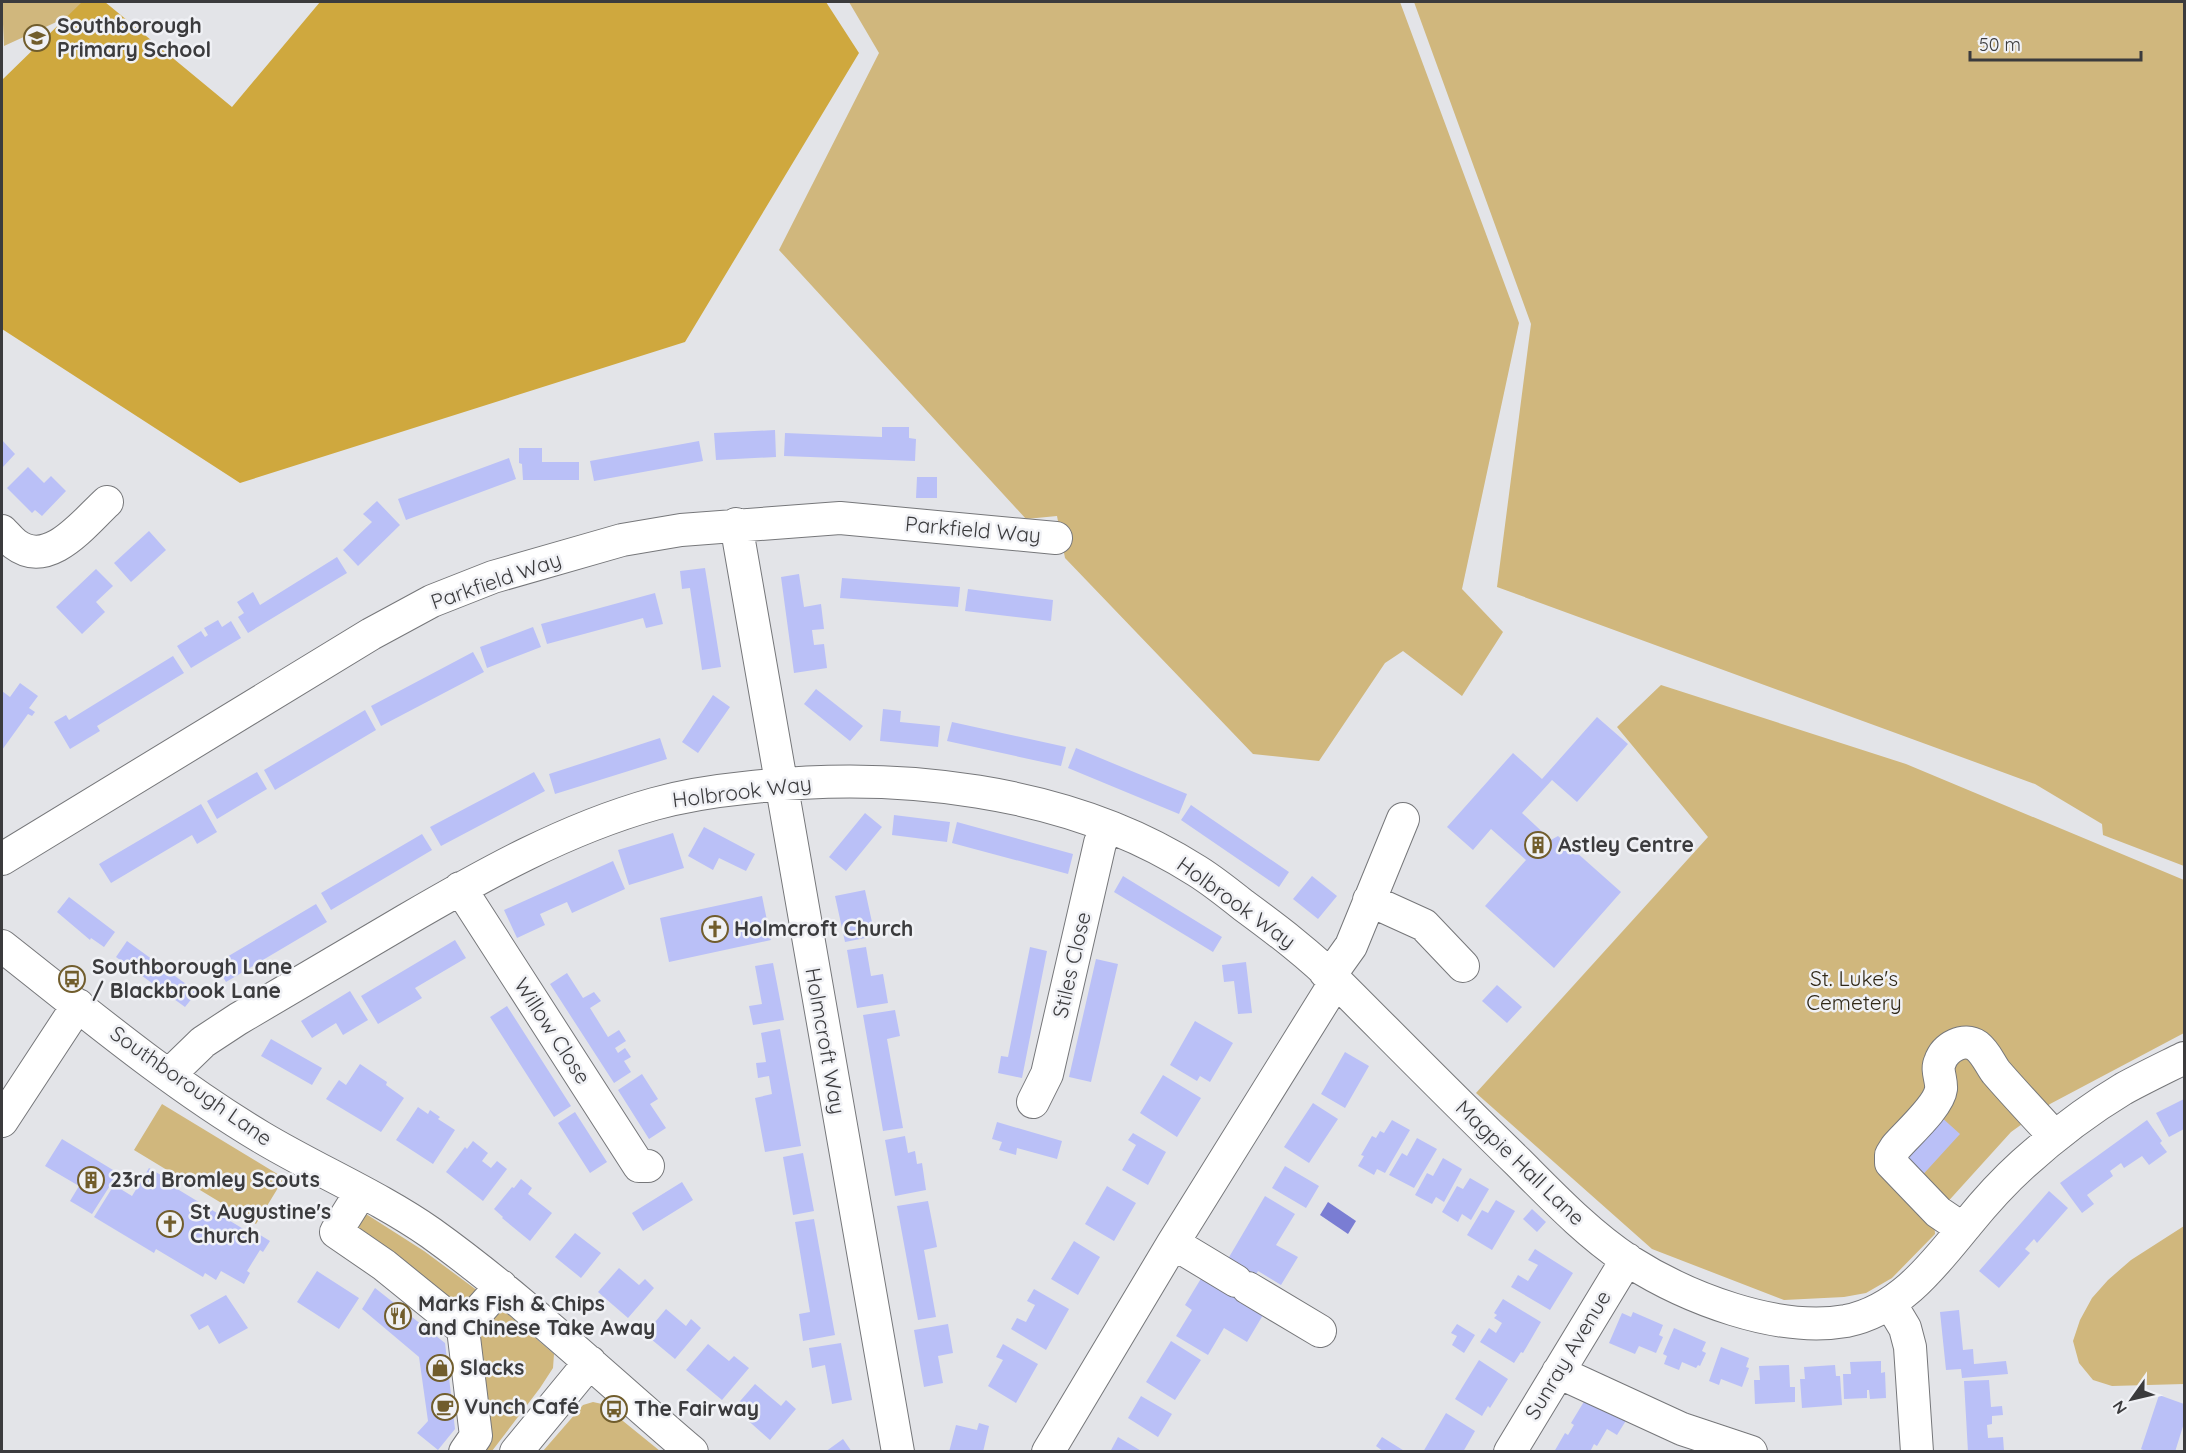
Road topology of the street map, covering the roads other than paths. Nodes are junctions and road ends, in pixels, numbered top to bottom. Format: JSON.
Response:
{"nodes":[{"id":1,"x":107,"y":502,"type":"dead end"},
{"id":2,"x":736,"y":524,"type":"junction"},
{"id":3,"x":2,"y":531,"type":"edge"},
{"id":4,"x":1056,"y":537,"type":"dead end"},
{"id":5,"x":781,"y":783,"type":"junction"},
{"id":6,"x":1403,"y":819,"type":"dead end"},
{"id":7,"x":1108,"y":827,"type":"junction"},
{"id":8,"x":2,"y":858,"type":"edge"},
{"id":9,"x":460,"y":888,"type":"junction"},
{"id":10,"x":1369,"y":900,"type":"junction"},
{"id":11,"x":2,"y":946,"type":"edge"},
{"id":12,"x":1463,"y":966,"type":"dead end"},
{"id":13,"x":1330,"y":976,"type":"junction"},
{"id":14,"x":78,"y":1005,"type":"junction"},
{"id":15,"x":2184,"y":1058,"type":"edge"},
{"id":16,"x":169,"y":1075,"type":"junction"},
{"id":17,"x":1033,"y":1102,"type":"dead end"},
{"id":18,"x":2,"y":1121,"type":"edge"},
{"id":19,"x":2055,"y":1137,"type":"junction"},
{"id":20,"x":648,"y":1166,"type":"dead end"},
{"id":21,"x":361,"y":1192,"type":"junction"},
{"id":22,"x":1963,"y":1229,"type":"junction"},
{"id":23,"x":1173,"y":1243,"type":"junction"},
{"id":24,"x":1627,"y":1259,"type":"junction"},
{"id":25,"x":501,"y":1286,"type":"junction"},
{"id":26,"x":1890,"y":1303,"type":"junction"},
{"id":27,"x":463,"y":1329,"type":"junction"},
{"id":28,"x":1320,"y":1331,"type":"dead end"},
{"id":29,"x":590,"y":1362,"type":"junction"},
{"id":30,"x":1558,"y":1371,"type":"junction"},
{"id":31,"x":1676,"y":1440,"type":"edge"},
{"id":32,"x":682,"y":1448,"type":"edge"},
{"id":33,"x":465,"y":1452,"type":"edge"},
{"id":34,"x":516,"y":1452,"type":"edge"},
{"id":35,"x":898,"y":1452,"type":"edge"},
{"id":36,"x":1048,"y":1452,"type":"edge"},
{"id":37,"x":1510,"y":1452,"type":"edge"},
{"id":38,"x":1751,"y":1452,"type":"edge"},
{"id":39,"x":1917,"y":1452,"type":"edge"}],
"edges":[{"from":1,"to":3,"type":"street"},
{"from":2,"to":4,"type":"street","name":"Parkfield Way"},
{"from":2,"to":5,"type":"street","name":"Holmcroft Way"},
{"from":2,"to":8,"type":"street","name":"Parkfield Way"},
{"from":5,"to":7,"type":"street","name":"Holbrook Way"},
{"from":5,"to":9,"type":"street","name":"Holbrook Way"},
{"from":5,"to":35,"type":"street","name":"Holmcroft Way"},
{"from":6,"to":10,"type":"street"},
{"from":7,"to":13,"type":"street","name":"Holbrook Way"},
{"from":7,"to":17,"type":"street","name":"Stiles Close"},
{"from":9,"to":16,"type":"street","name":"Holbrook Way"},
{"from":9,"to":20,"type":"street","name":"Willow Close"},
{"from":10,"to":12,"type":"street"},
{"from":10,"to":13,"type":"street"},
{"from":11,"to":14,"type":"street","name":"Southborough Lane"},
{"from":13,"to":23,"type":"street"},
{"from":13,"to":24,"type":"street","name":"Magpie Hall Lane"},
{"from":14,"to":16,"type":"street","name":"Southborough Lane"},
{"from":14,"to":18,"type":"street"},
{"from":15,"to":19,"type":"street","name":"Magpie Hall Lane"},
{"from":16,"to":21,"type":"street","name":"Southborough Lane"},
{"from":19,"to":22,"type":"street","name":"Magpie Hall Lane"},
{"from":19,"to":22,"type":"street"},
{"from":21,"to":25,"type":"street","name":"Southborough Lane"},
{"from":21,"to":27,"type":"street"},
{"from":22,"to":26,"type":"street","name":"Magpie Hall Lane"},
{"from":23,"to":28,"type":"street"},
{"from":23,"to":36,"type":"street"},
{"from":24,"to":26,"type":"street","name":"Magpie Hall Lane"},
{"from":24,"to":30,"type":"street","name":"Sunray Avenue"},
{"from":25,"to":27,"type":"street"},
{"from":25,"to":29,"type":"street","name":"Southborough Lane"},
{"from":26,"to":39,"type":"street"},
{"from":27,"to":33,"type":"street"},
{"from":29,"to":32,"type":"street","name":"Southborough Lane"},
{"from":29,"to":34,"type":"street"},
{"from":30,"to":31,"type":"street"},
{"from":30,"to":37,"type":"street","name":"Sunray Avenue"},
{"from":31,"to":38,"type":"street"}]}
